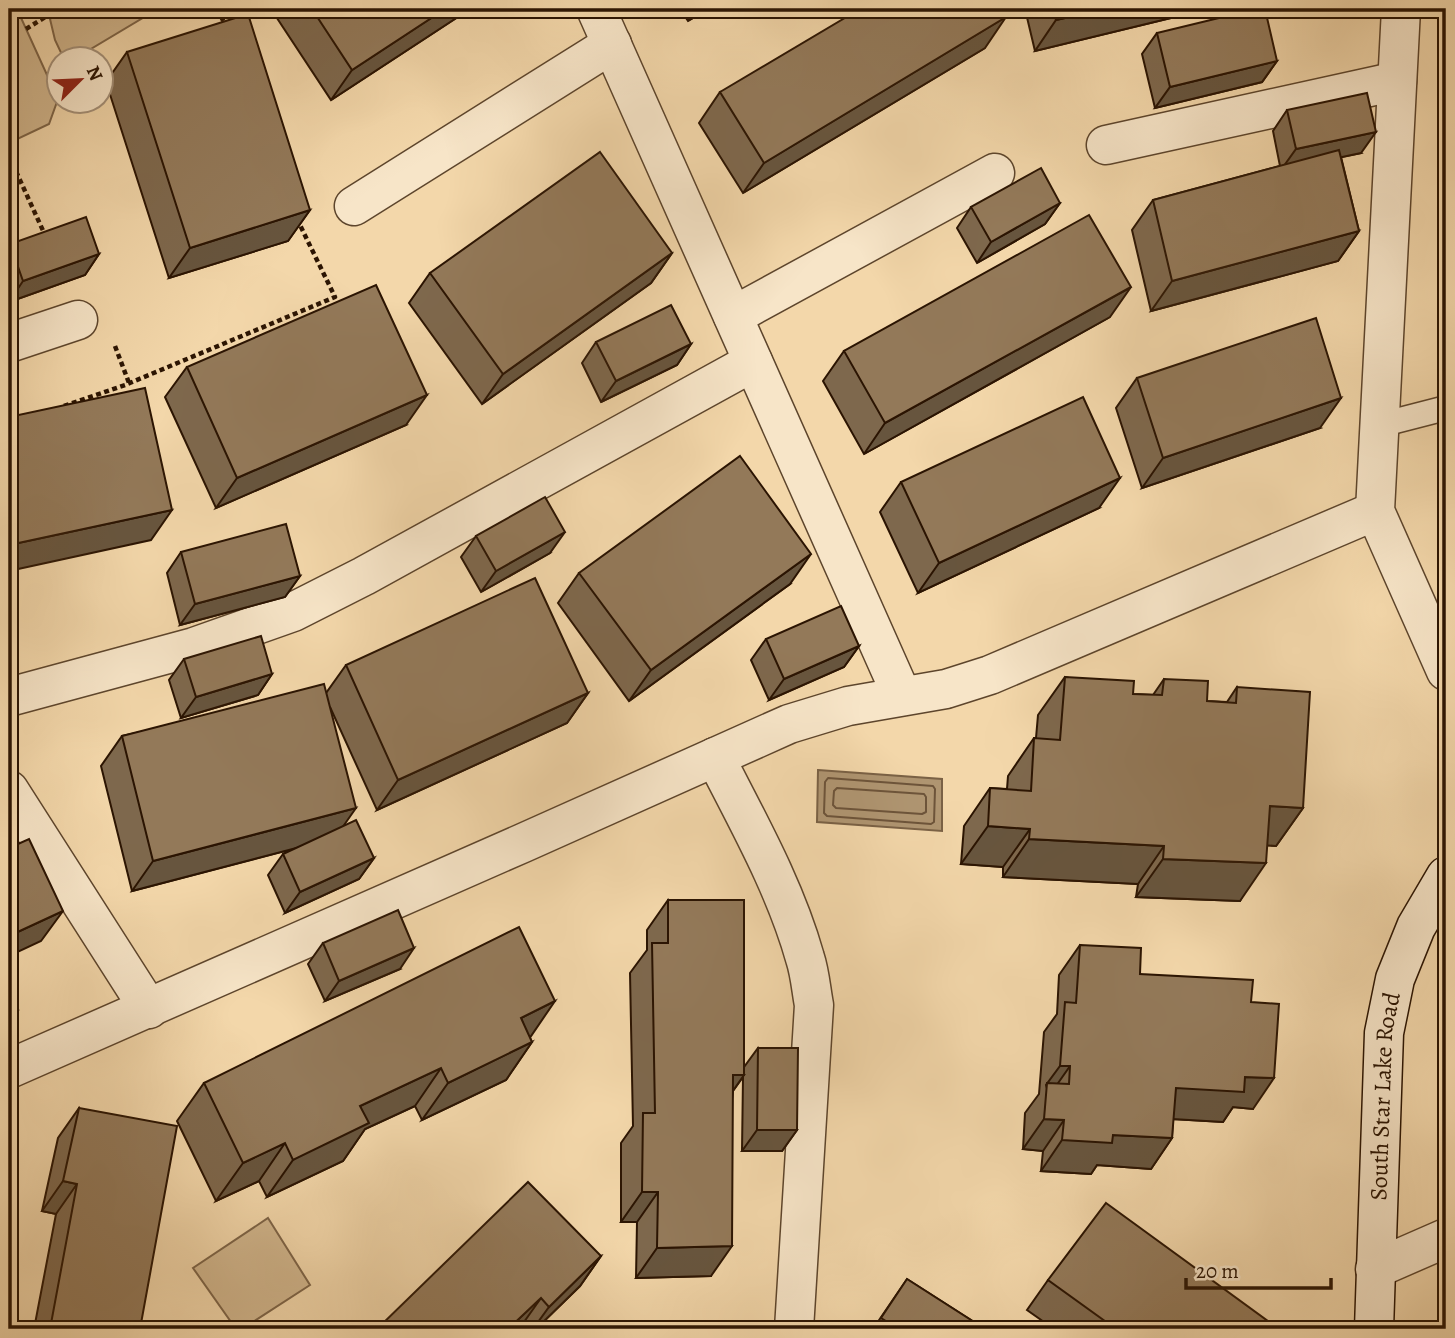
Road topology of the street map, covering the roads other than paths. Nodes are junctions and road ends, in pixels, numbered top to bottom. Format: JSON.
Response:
{"nodes":[{"id":1,"x":596,"y":9,"type":"edge"},
{"id":2,"x":1401,"y":9,"type":"edge"},
{"id":3,"x":611,"y":44,"type":"junction"},
{"id":4,"x":1397,"y":80,"type":"junction"},
{"id":5,"x":1107,"y":145,"type":"dead end"},
{"id":6,"x":995,"y":173,"type":"dead end"},
{"id":7,"x":354,"y":206,"type":"dead end"},
{"id":8,"x":733,"y":316,"type":"junction"},
{"id":9,"x":78,"y":320,"type":"dead end"},
{"id":10,"x":9,"y":343,"type":"edge"},
{"id":11,"x":753,"y":362,"type":"junction"},
{"id":12,"x":1446,"y":408,"type":"edge"},
{"id":13,"x":1380,"y":425,"type":"junction"},
{"id":14,"x":1376,"y":511,"type":"junction"},
{"id":15,"x":1446,"y":671,"type":"edge"},
{"id":16,"x":902,"y":696,"type":"junction"},
{"id":17,"x":9,"y":697,"type":"edge"},
{"id":18,"x":715,"y":757,"type":"junction"},
{"id":19,"x":9,"y":790,"type":"edge"},
{"id":20,"x":1446,"y":876,"type":"edge"},
{"id":21,"x":149,"y":1009,"type":"junction"},
{"id":22,"x":9,"y":1069,"type":"edge"},
{"id":23,"x":1446,"y":1238,"type":"edge"},
{"id":24,"x":1375,"y":1269,"type":"junction"},
{"id":25,"x":794,"y":1329,"type":"edge"},
{"id":26,"x":1374,"y":1329,"type":"edge"}],
"edges":[{"from":1,"to":3,"type":"street"},
{"from":2,"to":4,"type":"street"},
{"from":3,"to":7,"type":"street"},
{"from":3,"to":8,"type":"street"},
{"from":4,"to":5,"type":"street"},
{"from":4,"to":13,"type":"street"},
{"from":6,"to":8,"type":"street"},
{"from":8,"to":11,"type":"street"},
{"from":9,"to":10,"type":"street"},
{"from":11,"to":16,"type":"street"},
{"from":11,"to":17,"type":"street"},
{"from":12,"to":13,"type":"lane"},
{"from":13,"to":14,"type":"street"},
{"from":14,"to":15,"type":"street"},
{"from":14,"to":16,"type":"street"},
{"from":16,"to":18,"type":"street"},
{"from":18,"to":21,"type":"street"},
{"from":18,"to":25,"type":"street"},
{"from":19,"to":21,"type":"street"},
{"from":20,"to":24,"type":"street","name":"South Star Lake Road"},
{"from":21,"to":22,"type":"street"},
{"from":23,"to":24,"type":"street"},
{"from":24,"to":26,"type":"street","name":"South Star Lake Road"}]}
